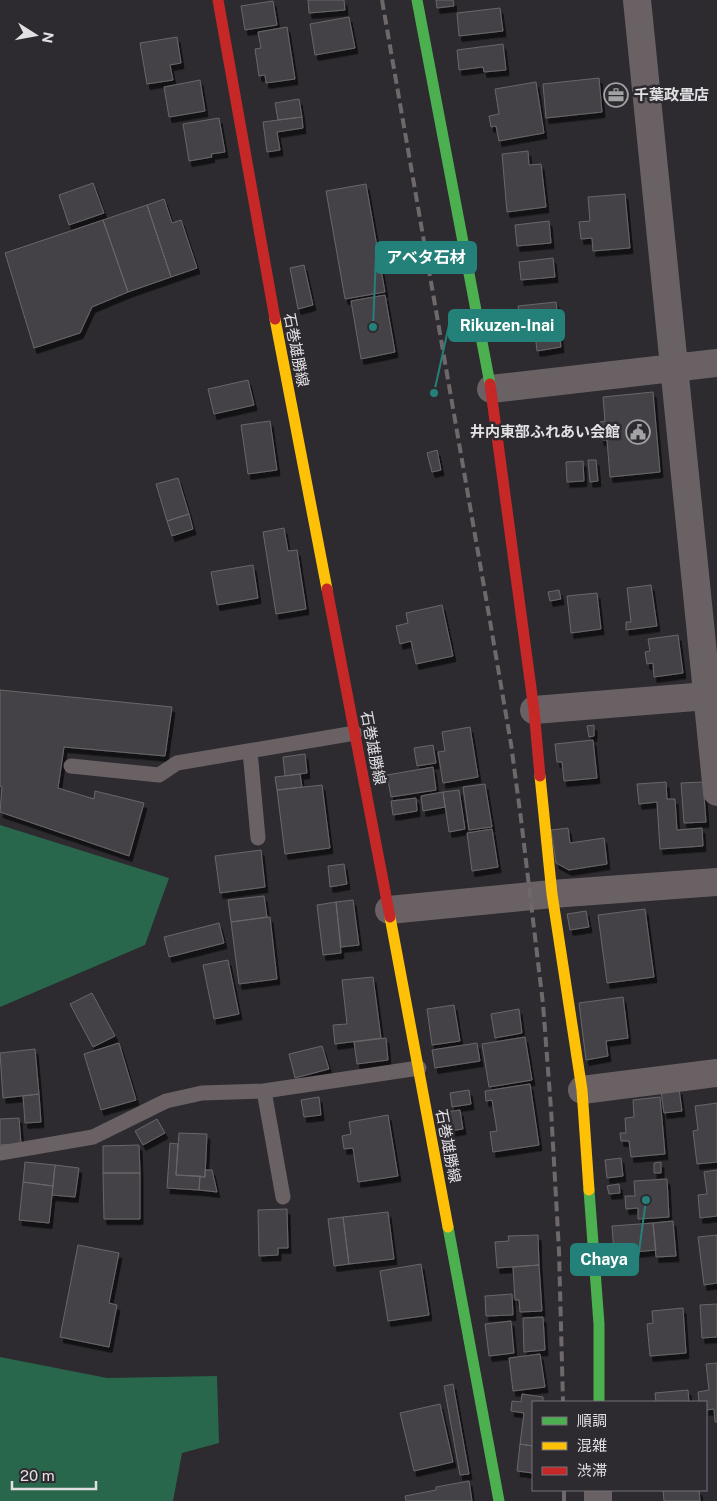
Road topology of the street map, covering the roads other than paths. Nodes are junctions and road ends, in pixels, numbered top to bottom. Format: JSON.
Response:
{"nodes":[{"id":1,"x":218,"y":0,"type":"edge"},
{"id":2,"x":417,"y":0,"type":"edge"},
{"id":3,"x":637,"y":0,"type":"edge"},
{"id":4,"x":717,"y":363,"type":"edge"},
{"id":5,"x":674,"y":366,"type":"junction"},
{"id":6,"x":491,"y":389,"type":"junction"},
{"id":7,"x":707,"y":696,"type":"junction"},
{"id":8,"x":534,"y":710,"type":"junction"},
{"id":9,"x":355,"y":733,"type":"junction"},
{"id":10,"x":250,"y":750,"type":"junction"},
{"id":11,"x":71,"y":766,"type":"dead end"},
{"id":12,"x":717,"y":792,"type":"edge"},
{"id":13,"x":258,"y":838,"type":"dead end"},
{"id":14,"x":717,"y":882,"type":"edge"},
{"id":15,"x":552,"y":894,"type":"junction"},
{"id":16,"x":389,"y":910,"type":"junction"},
{"id":17,"x":418,"y":1068,"type":"junction"},
{"id":18,"x":717,"y":1073,"type":"edge"},
{"id":19,"x":582,"y":1090,"type":"junction"},
{"id":20,"x":264,"y":1091,"type":"junction"},
{"id":21,"x":0,"y":1153,"type":"edge"},
{"id":22,"x":284,"y":1197,"type":"dead end"},
{"id":23,"x":599,"y":1401,"type":"edge"},
{"id":24,"x":499,"y":1501,"type":"edge"}],
"edges":[{"from":1,"to":9,"type":"main road","name":"石巻雄勝線"},
{"from":2,"to":6,"type":"main road"},
{"from":3,"to":5,"type":"street"},
{"from":4,"to":5,"type":"street"},
{"from":5,"to":6,"type":"street"},
{"from":5,"to":7,"type":"street"},
{"from":6,"to":8,"type":"main road"},
{"from":7,"to":8,"type":"street"},
{"from":7,"to":12,"type":"street"},
{"from":8,"to":15,"type":"main road"},
{"from":9,"to":10,"type":"lane"},
{"from":9,"to":16,"type":"main road","name":"石巻雄勝線"},
{"from":10,"to":11,"type":"lane"},
{"from":10,"to":13,"type":"lane"},
{"from":14,"to":15,"type":"street"},
{"from":15,"to":16,"type":"street"},
{"from":15,"to":19,"type":"main road"},
{"from":16,"to":17,"type":"main road","name":"石巻雄勝線"},
{"from":17,"to":20,"type":"lane"},
{"from":17,"to":24,"type":"main road","name":"石巻雄勝線"},
{"from":18,"to":19,"type":"street"},
{"from":19,"to":23,"type":"main road"},
{"from":20,"to":21,"type":"lane"},
{"from":20,"to":22,"type":"lane"}]}
